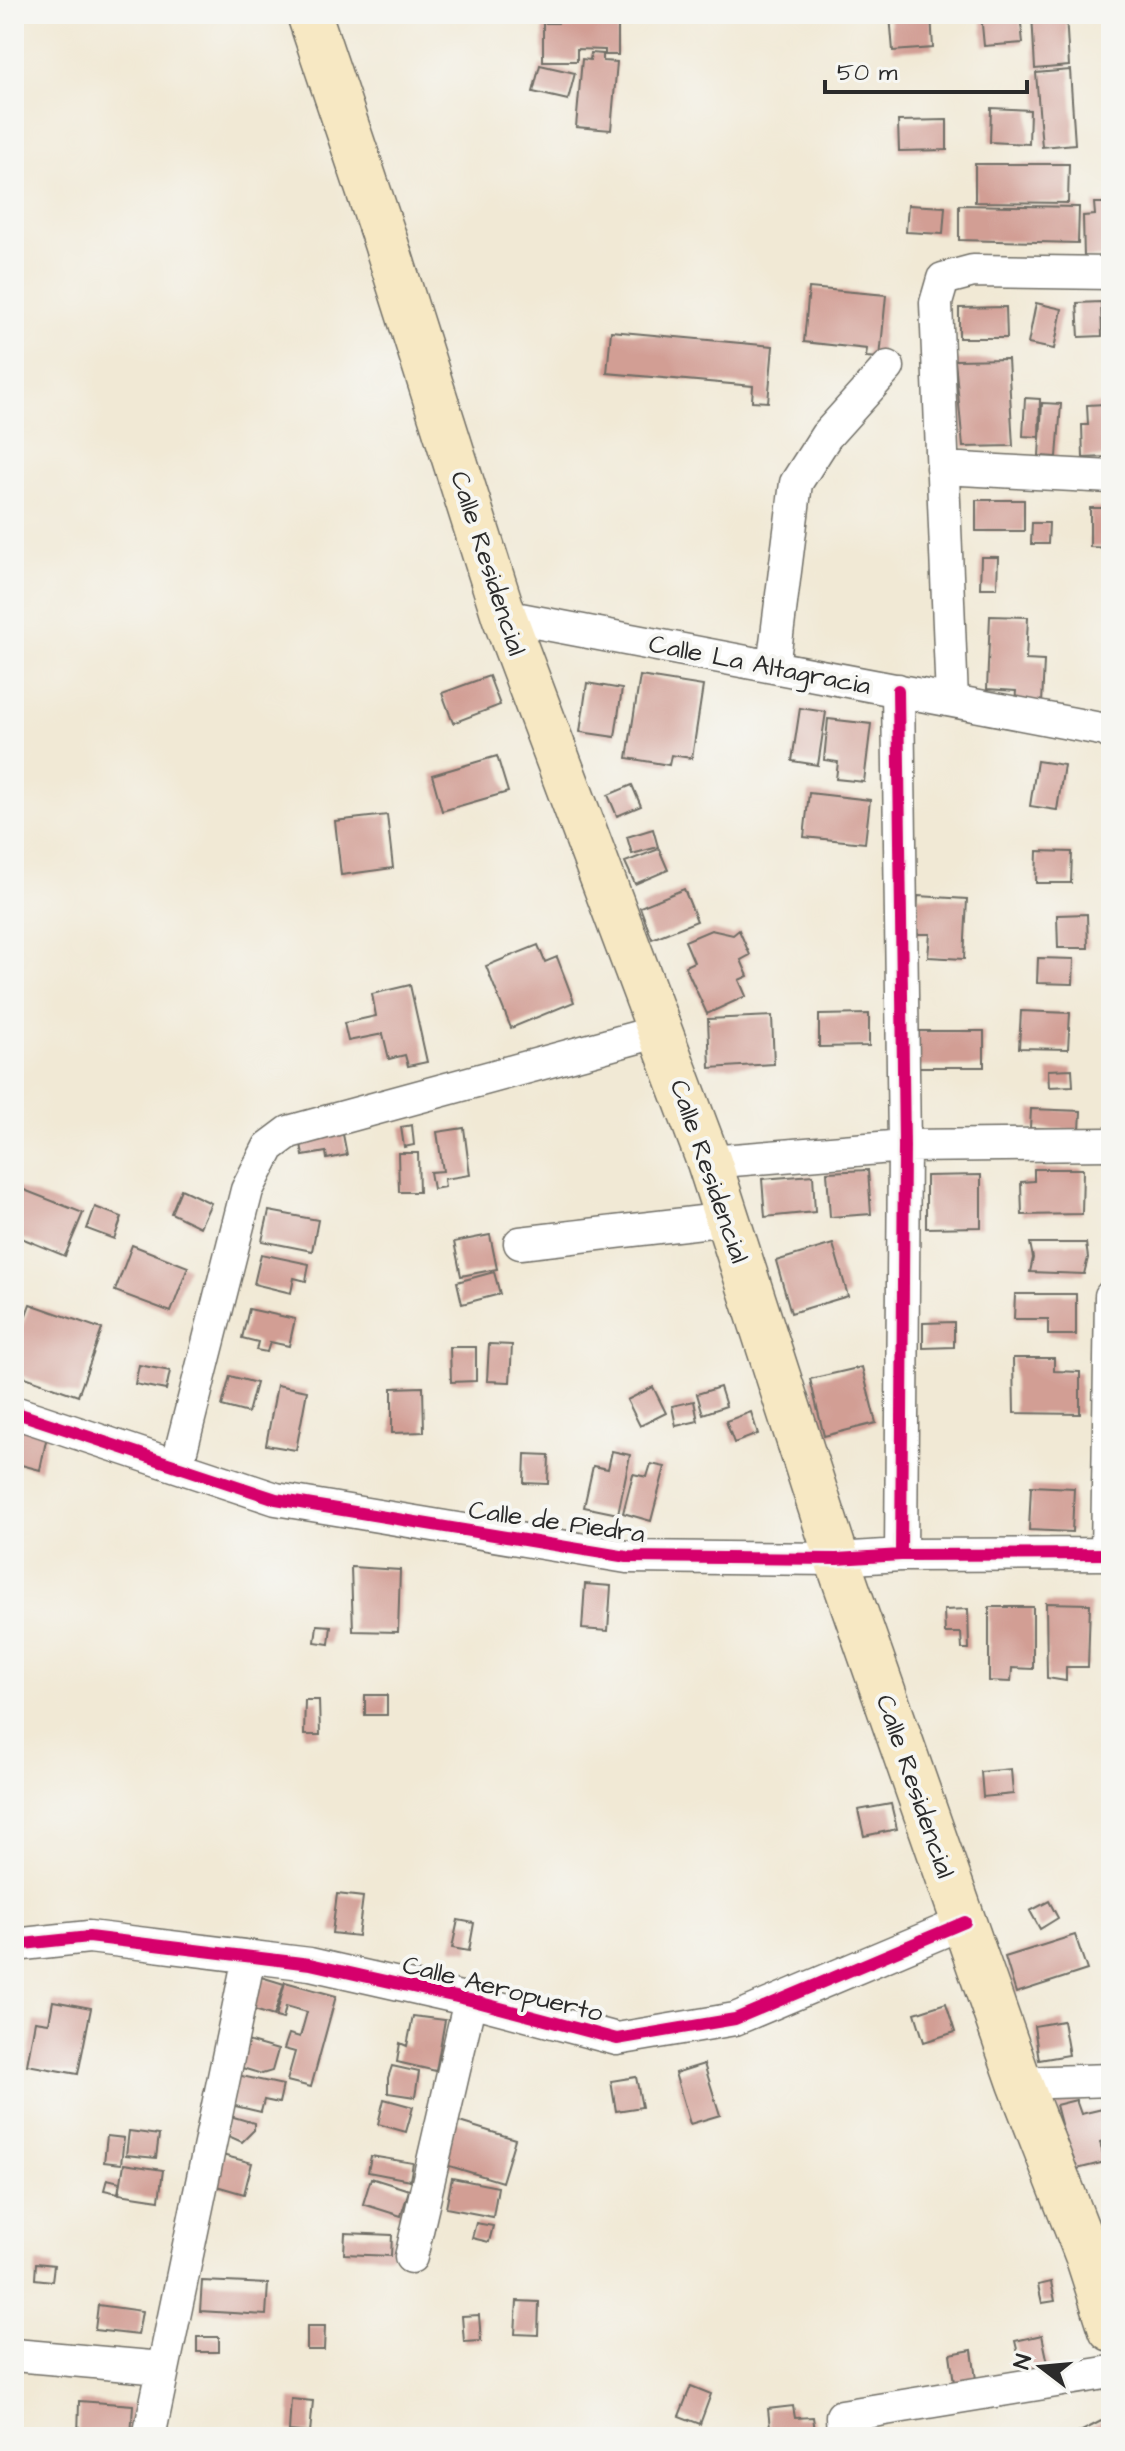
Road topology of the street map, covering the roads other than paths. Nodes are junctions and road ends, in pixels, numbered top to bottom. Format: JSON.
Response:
{"nodes":[{"id":1,"x":309,"y":14,"type":"edge"},
{"id":2,"x":1111,"y":273,"type":"edge"},
{"id":3,"x":888,"y":367,"type":"dead end"},
{"id":4,"x":942,"y":468,"type":"junction"},
{"id":5,"x":1111,"y":477,"type":"edge"},
{"id":6,"x":504,"y":616,"type":"junction"},
{"id":7,"x":773,"y":667,"type":"junction"},
{"id":8,"x":898,"y":690,"type":"junction"},
{"id":9,"x":952,"y":700,"type":"junction"},
{"id":10,"x":1111,"y":733,"type":"edge"},
{"id":11,"x":660,"y":1031,"type":"junction"},
{"id":12,"x":1111,"y":1144,"type":"edge"},
{"id":13,"x":904,"y":1146,"type":"junction"},
{"id":14,"x":709,"y":1162,"type":"junction"},
{"id":15,"x":728,"y":1219,"type":"junction"},
{"id":16,"x":520,"y":1243,"type":"dead end"},
{"id":17,"x":1111,"y":1296,"type":"edge"},
{"id":18,"x":14,"y":1412,"type":"edge"},
{"id":19,"x":177,"y":1466,"type":"junction"},
{"id":20,"x":1109,"y":1554,"type":"edge"},
{"id":21,"x":901,"y":1555,"type":"junction"},
{"id":22,"x":837,"y":1559,"type":"junction"},
{"id":23,"x":965,"y":1922,"type":"junction"},
{"id":24,"x":14,"y":1945,"type":"edge"},
{"id":25,"x":249,"y":1957,"type":"junction"},
{"id":26,"x":470,"y":2000,"type":"junction"},
{"id":27,"x":1111,"y":2080,"type":"edge"},
{"id":28,"x":1020,"y":2083,"type":"junction"},
{"id":29,"x":411,"y":2257,"type":"dead end"},
{"id":30,"x":1111,"y":2329,"type":"edge"},
{"id":31,"x":14,"y":2355,"type":"edge"},
{"id":32,"x":162,"y":2368,"type":"junction"},
{"id":33,"x":1111,"y":2372,"type":"edge"},
{"id":34,"x":149,"y":2437,"type":"edge"},
{"id":35,"x":843,"y":2437,"type":"edge"}],
"edges":[{"from":1,"to":6,"type":"main road","name":"Calle Residencial"},
{"from":2,"to":4,"type":"street"},
{"from":3,"to":7,"type":"street"},
{"from":4,"to":5,"type":"street"},
{"from":4,"to":9,"type":"street"},
{"from":6,"to":7,"type":"street","name":"Calle La Altagracia"},
{"from":6,"to":11,"type":"main road","name":"Calle Residencial"},
{"from":7,"to":8,"type":"street","name":"Calle La Altagracia"},
{"from":8,"to":9,"type":"street","name":"Calle La Altagracia"},
{"from":8,"to":13,"type":"street"},
{"from":9,"to":10,"type":"street","name":"Calle La Altagracia"},
{"from":11,"to":14,"type":"main road","name":"Calle Residencial"},
{"from":11,"to":19,"type":"street"},
{"from":12,"to":13,"type":"street"},
{"from":13,"to":14,"type":"street"},
{"from":13,"to":21,"type":"street"},
{"from":14,"to":15,"type":"main road","name":"Calle Residencial"},
{"from":15,"to":16,"type":"street"},
{"from":15,"to":22,"type":"main road","name":"Calle Residencial"},
{"from":17,"to":20,"type":"street"},
{"from":18,"to":19,"type":"street","name":"Calle de Piedra"},
{"from":19,"to":22,"type":"street","name":"Calle de Piedra"},
{"from":20,"to":21,"type":"street","name":"Calle de Piedra"},
{"from":21,"to":22,"type":"street","name":"Calle de Piedra"},
{"from":22,"to":23,"type":"main road","name":"Calle Residencial"},
{"from":23,"to":26,"type":"street","name":"Calle Aeropuerto"},
{"from":23,"to":28,"type":"main road","name":"Calle Residencial"},
{"from":24,"to":25,"type":"street","name":"Calle Aeropuerto"},
{"from":25,"to":26,"type":"street","name":"Calle Aeropuerto"},
{"from":25,"to":32,"type":"street"},
{"from":26,"to":29,"type":"street"},
{"from":27,"to":28,"type":"street"},
{"from":28,"to":30,"type":"main road","name":"Calle Residencial"},
{"from":31,"to":32,"type":"street"},
{"from":32,"to":34,"type":"street"},
{"from":33,"to":35,"type":"street"}]}
